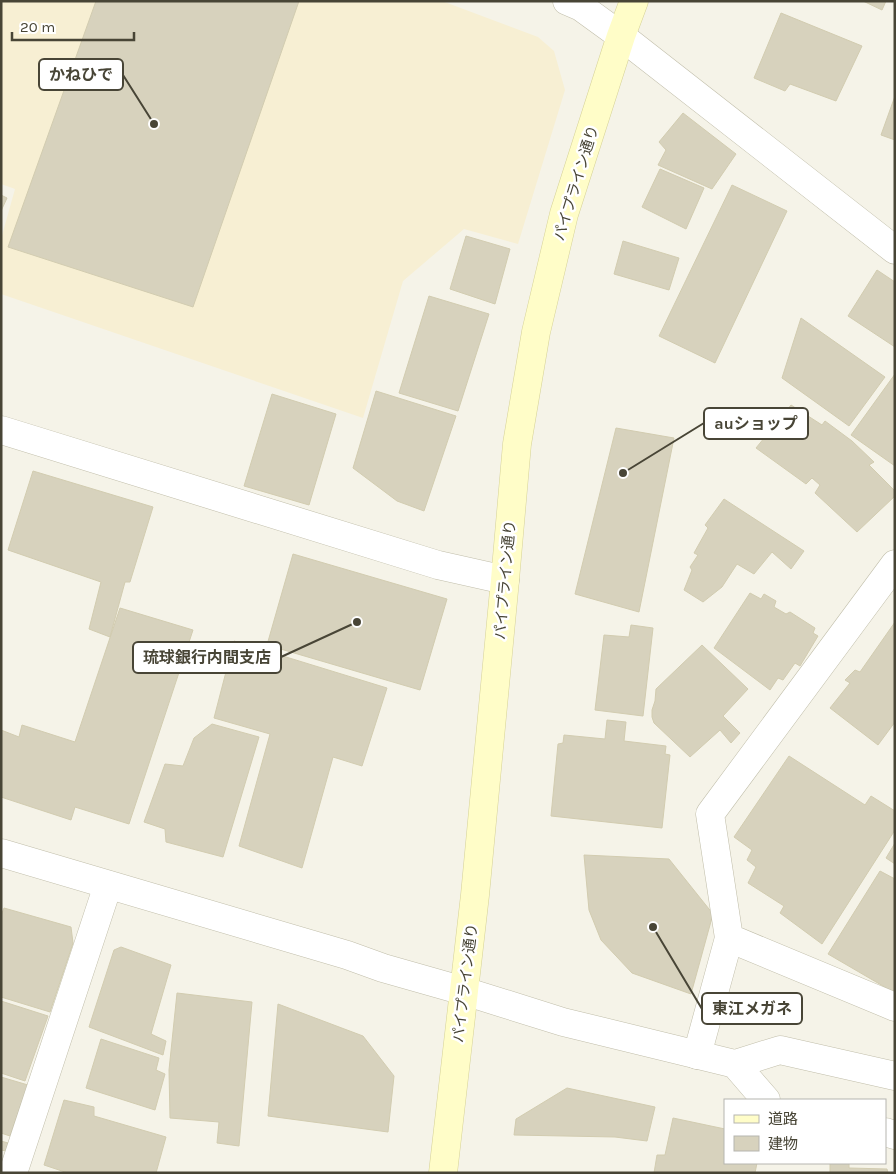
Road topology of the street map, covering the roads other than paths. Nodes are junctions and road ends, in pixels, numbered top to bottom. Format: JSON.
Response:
{"nodes":[{"id":1,"x":567,"y":1,"type":"edge"},
{"id":2,"x":634,"y":1,"type":"edge"},
{"id":3,"x":621,"y":36,"type":"junction"},
{"id":4,"x":895,"y":250,"type":"edge"},
{"id":5,"x":1,"y":430,"type":"edge"},
{"id":6,"x":895,"y":564,"type":"edge"},
{"id":7,"x":506,"y":580,"type":"junction"},
{"id":8,"x":1,"y":852,"type":"edge"},
{"id":9,"x":108,"y":885,"type":"junction"},
{"id":10,"x":730,"y":938,"type":"junction"},
{"id":11,"x":464,"y":991,"type":"junction"},
{"id":12,"x":895,"y":1007,"type":"edge"},
{"id":13,"x":696,"y":1055,"type":"junction"},
{"id":14,"x":735,"y":1064,"type":"junction"},
{"id":15,"x":895,"y":1076,"type":"edge"},
{"id":16,"x":765,"y":1099,"type":"edge"},
{"id":17,"x":13,"y":1173,"type":"edge"},
{"id":18,"x":443,"y":1173,"type":"edge"}],
"edges":[{"from":1,"to":3,"type":"street"},
{"from":2,"to":3,"type":"main road","name":"パイプライン通り"},
{"from":3,"to":4,"type":"street"},
{"from":3,"to":7,"type":"main road","name":"パイプライン通り"},
{"from":5,"to":7,"type":"street"},
{"from":6,"to":10,"type":"street"},
{"from":7,"to":11,"type":"main road","name":"パイプライン通り"},
{"from":8,"to":9,"type":"street"},
{"from":9,"to":11,"type":"street"},
{"from":9,"to":17,"type":"street"},
{"from":10,"to":12,"type":"street"},
{"from":10,"to":13,"type":"street"},
{"from":11,"to":13,"type":"street"},
{"from":11,"to":18,"type":"main road","name":"パイプライン通り"},
{"from":13,"to":14,"type":"street"},
{"from":14,"to":15,"type":"street"},
{"from":14,"to":16,"type":"street"}]}
